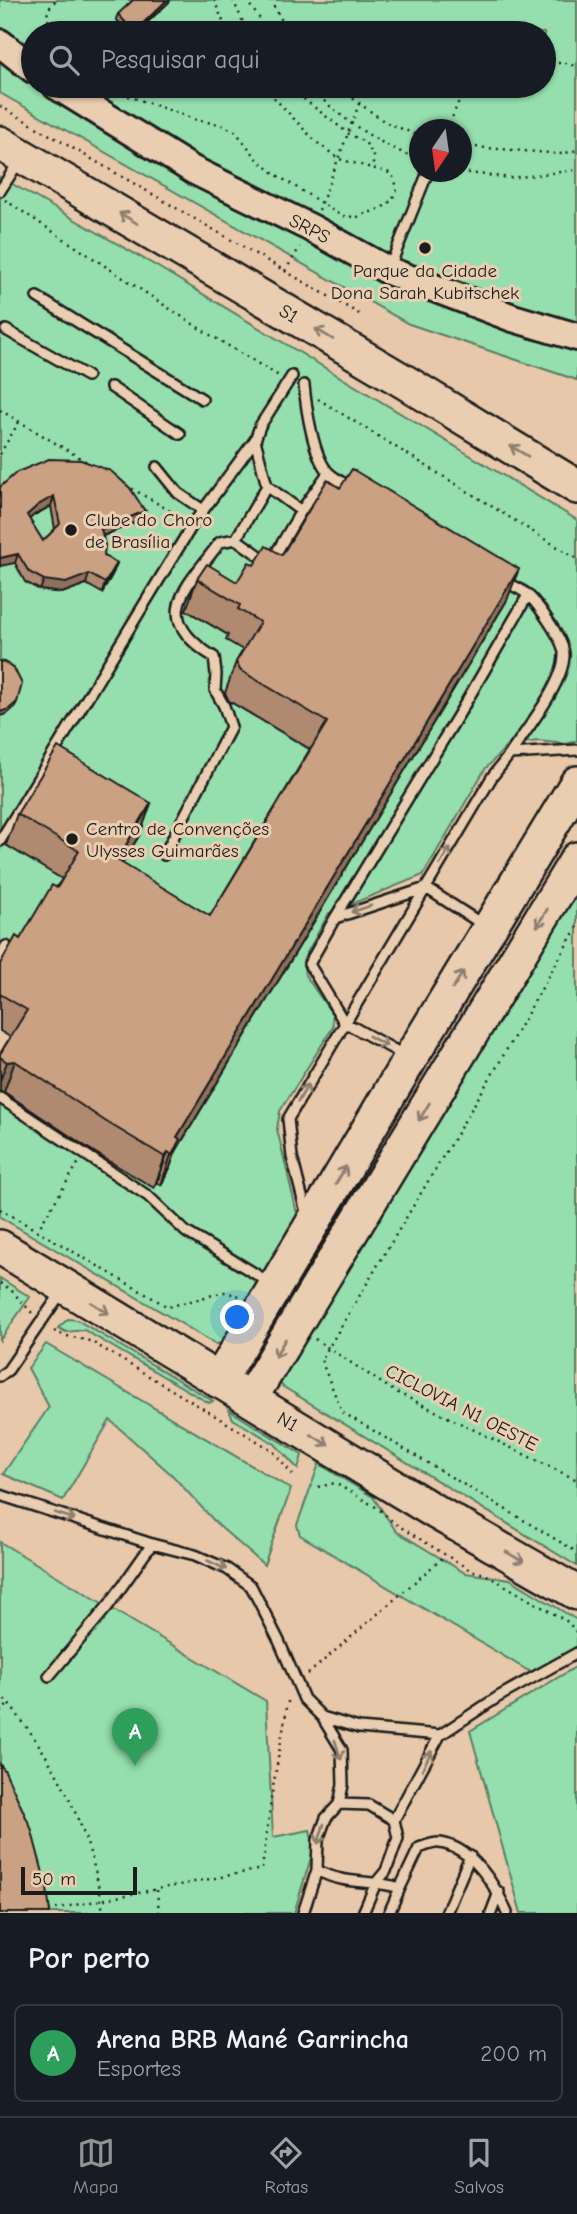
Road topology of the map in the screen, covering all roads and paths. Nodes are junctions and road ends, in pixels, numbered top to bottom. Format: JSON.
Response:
{"nodes":[{"id":1,"x":56,"y":0,"type":"edge"},
{"id":2,"x":214,"y":0,"type":"edge"},
{"id":3,"x":233,"y":0,"type":"edge"},
{"id":4,"x":246,"y":0,"type":"edge"},
{"id":5,"x":270,"y":0,"type":"edge"},
{"id":6,"x":49,"y":21,"type":"edge"},
{"id":7,"x":223,"y":21,"type":"edge"},
{"id":8,"x":243,"y":21,"type":"edge"},
{"id":9,"x":261,"y":21,"type":"edge"},
{"id":10,"x":282,"y":21,"type":"edge"},
{"id":11,"x":0,"y":43,"type":"edge"},
{"id":12,"x":21,"y":60,"type":"edge"},
{"id":13,"x":556,"y":63,"type":"edge"},
{"id":14,"x":577,"y":68,"type":"edge"},
{"id":15,"x":76,"y":98,"type":"edge"},
{"id":16,"x":134,"y":98,"type":"edge"},
{"id":17,"x":273,"y":98,"type":"edge"},
{"id":18,"x":302,"y":98,"type":"edge"},
{"id":19,"x":323,"y":98,"type":"edge"},
{"id":20,"x":351,"y":98,"type":"edge"},
{"id":21,"x":460,"y":98,"type":"edge"},
{"id":22,"x":359,"y":104,"type":"junction"},
{"id":23,"x":0,"y":106,"type":"edge"},
{"id":24,"x":452,"y":119,"type":"edge"},
{"id":25,"x":351,"y":123,"type":"junction"},
{"id":26,"x":409,"y":132,"type":"edge"},
{"id":27,"x":349,"y":134,"type":"junction"},
{"id":28,"x":472,"y":147,"type":"edge"},
{"id":29,"x":12,"y":149,"type":"edge"},
{"id":30,"x":577,"y":150,"type":"edge"},
{"id":31,"x":409,"y":156,"type":"edge"},
{"id":32,"x":339,"y":159,"type":"junction"},
{"id":33,"x":373,"y":169,"type":"junction"},
{"id":34,"x":577,"y":170,"type":"edge"},
{"id":35,"x":472,"y":173,"type":"edge"},
{"id":36,"x":424,"y":182,"type":"edge"},
{"id":37,"x":0,"y":191,"type":"edge"},
{"id":38,"x":322,"y":203,"type":"junction"},
{"id":39,"x":312,"y":228,"type":"junction"},
{"id":40,"x":285,"y":271,"type":"junction"},
{"id":41,"x":389,"y":271,"type":"junction"},
{"id":42,"x":37,"y":297,"type":"dead end"},
{"id":43,"x":361,"y":314,"type":"dead end"},
{"id":44,"x":6,"y":330,"type":"dead end"},
{"id":45,"x":577,"y":337,"type":"edge"},
{"id":46,"x":87,"y":376,"type":"dead end"},
{"id":47,"x":292,"y":376,"type":"dead end"},
{"id":48,"x":304,"y":385,"type":"dead end"},
{"id":49,"x":111,"y":387,"type":"dead end"},
{"id":50,"x":202,"y":399,"type":"dead end"},
{"id":51,"x":0,"y":411,"type":"edge"},
{"id":52,"x":19,"y":422,"type":"junction"},
{"id":53,"x":180,"y":434,"type":"dead end"},
{"id":54,"x":255,"y":440,"type":"junction"},
{"id":55,"x":0,"y":454,"type":"edge"},
{"id":56,"x":89,"y":463,"type":"edge"},
{"id":57,"x":157,"y":467,"type":"dead end"},
{"id":58,"x":328,"y":473,"type":"junction"},
{"id":59,"x":123,"y":483,"type":"edge"},
{"id":60,"x":267,"y":486,"type":"junction"},
{"id":61,"x":577,"y":486,"type":"edge"},
{"id":62,"x":361,"y":494,"type":"edge"},
{"id":63,"x":203,"y":510,"type":"junction"},
{"id":64,"x":301,"y":511,"type":"junction"},
{"id":65,"x":193,"y":524,"type":"junction"},
{"id":66,"x":236,"y":539,"type":"junction"},
{"id":67,"x":494,"y":575,"type":"edge"},
{"id":68,"x":528,"y":595,"type":"junction"},
{"id":69,"x":577,"y":750,"type":"edge"},
{"id":70,"x":510,"y":754,"type":"junction"},
{"id":71,"x":577,"y":783,"type":"edge"},
{"id":72,"x":0,"y":841,"type":"edge"},
{"id":73,"x":164,"y":855,"type":"dead end"},
{"id":74,"x":577,"y":859,"type":"edge"},
{"id":75,"x":426,"y":888,"type":"junction"},
{"id":76,"x":335,"y":918,"type":"junction"},
{"id":77,"x":577,"y":927,"type":"edge"},
{"id":78,"x":489,"y":929,"type":"junction"},
{"id":79,"x":6,"y":946,"type":"dead end"},
{"id":80,"x":0,"y":959,"type":"edge"},
{"id":81,"x":344,"y":1022,"type":"junction"},
{"id":82,"x":413,"y":1054,"type":"junction"},
{"id":83,"x":0,"y":1098,"type":"edge"},
{"id":84,"x":84,"y":1154,"type":"junction"},
{"id":85,"x":0,"y":1209,"type":"edge"},
{"id":86,"x":310,"y":1228,"type":"junction"},
{"id":87,"x":37,"y":1231,"type":"junction"},
{"id":88,"x":0,"y":1247,"type":"edge"},
{"id":89,"x":0,"y":1283,"type":"edge"},
{"id":90,"x":65,"y":1287,"type":"junction"},
{"id":91,"x":261,"y":1293,"type":"junction"},
{"id":92,"x":41,"y":1321,"type":"junction"},
{"id":93,"x":309,"y":1321,"type":"junction"},
{"id":94,"x":54,"y":1331,"type":"dead end"},
{"id":95,"x":328,"y":1347,"type":"junction"},
{"id":96,"x":0,"y":1376,"type":"edge"},
{"id":97,"x":219,"y":1381,"type":"junction"},
{"id":98,"x":250,"y":1399,"type":"junction"},
{"id":99,"x":294,"y":1476,"type":"dead end"},
{"id":100,"x":577,"y":1480,"type":"edge"},
{"id":101,"x":318,"y":1487,"type":"dead end"},
{"id":102,"x":0,"y":1495,"type":"edge"},
{"id":103,"x":152,"y":1544,"type":"junction"},
{"id":104,"x":577,"y":1552,"type":"edge"},
{"id":105,"x":446,"y":1555,"type":"junction"},
{"id":106,"x":577,"y":1593,"type":"edge"},
{"id":107,"x":577,"y":1633,"type":"edge"},
{"id":108,"x":577,"y":1653,"type":"edge"},
{"id":109,"x":49,"y":1676,"type":"dead end"},
{"id":110,"x":296,"y":1680,"type":"junction"},
{"id":111,"x":0,"y":1694,"type":"edge"},
{"id":112,"x":9,"y":1704,"type":"junction"},
{"id":113,"x":0,"y":1712,"type":"edge"},
{"id":114,"x":322,"y":1717,"type":"junction"},
{"id":115,"x":440,"y":1735,"type":"junction"},
{"id":116,"x":339,"y":1804,"type":"junction"},
{"id":117,"x":394,"y":1819,"type":"junction"},
{"id":118,"x":470,"y":1856,"type":"junction"},
{"id":119,"x":317,"y":1870,"type":"junction"},
{"id":120,"x":376,"y":1884,"type":"junction"},
{"id":121,"x":400,"y":1888,"type":"junction"},
{"id":122,"x":157,"y":1890,"type":"junction"},
{"id":123,"x":499,"y":1892,"type":"junction"},
{"id":124,"x":102,"y":1901,"type":"junction"},
{"id":125,"x":38,"y":1912,"type":"edge"},
{"id":126,"x":103,"y":1913,"type":"edge"},
{"id":127,"x":159,"y":1913,"type":"edge"},
{"id":128,"x":303,"y":1913,"type":"edge"},
{"id":129,"x":363,"y":1913,"type":"edge"},
{"id":130,"x":389,"y":1913,"type":"edge"},
{"id":131,"x":446,"y":1913,"type":"edge"},
{"id":132,"x":491,"y":1913,"type":"edge"},
{"id":133,"x":507,"y":1913,"type":"edge"}],
"edges":[{"from":1,"to":6,"type":"path"},
{"from":2,"to":7,"type":"path"},
{"from":3,"to":8,"type":"path"},
{"from":4,"to":9,"type":"path"},
{"from":5,"to":10,"type":"path"},
{"from":11,"to":12,"type":"main road"},
{"from":13,"to":14,"type":"path"},
{"from":15,"to":39,"type":"main road","name":"SRPS"},
{"from":16,"to":38,"type":"path"},
{"from":17,"to":32,"type":"path"},
{"from":18,"to":27,"type":"path"},
{"from":19,"to":25,"type":"path"},
{"from":20,"to":22,"type":"path"},
{"from":21,"to":24,"type":"path"},
{"from":22,"to":25,"type":"path"},
{"from":22,"to":26,"type":"path"},
{"from":23,"to":40,"type":"path"},
{"from":25,"to":27,"type":"path"},
{"from":25,"to":31,"type":"path"},
{"from":27,"to":32,"type":"path"},
{"from":27,"to":33,"type":"path"},
{"from":28,"to":30,"type":"path"},
{"from":29,"to":37,"type":"lane"},
{"from":61,"to":29,"type":"highway","name":"S1","one_way":true},
{"from":32,"to":33,"type":"path"},
{"from":32,"to":38,"type":"path"},
{"from":33,"to":38,"type":"path"},
{"from":34,"to":35,"type":"path"},
{"from":36,"to":41,"type":"lane"},
{"from":38,"to":39,"type":"path"},
{"from":39,"to":40,"type":"path"},
{"from":39,"to":41,"type":"main road","name":"SRPS"},
{"from":40,"to":43,"type":"path"},
{"from":41,"to":45,"type":"main road","name":"SRPS"},
{"from":42,"to":50,"type":"lane"},
{"from":44,"to":46,"type":"lane"},
{"from":47,"to":54,"type":"lane"},
{"from":48,"to":58,"type":"lane"},
{"from":49,"to":53,"type":"lane"},
{"from":51,"to":52,"type":"path"},
{"from":52,"to":55,"type":"path"},
{"from":52,"to":56,"type":"path"},
{"from":54,"to":60,"type":"lane"},
{"from":54,"to":63,"type":"lane"},
{"from":57,"to":63,"type":"lane"},
{"from":58,"to":62,"type":"lane"},
{"from":58,"to":64,"type":"lane"},
{"from":59,"to":65,"type":"path"},
{"from":60,"to":64,"type":"lane"},
{"from":60,"to":66,"type":"lane"},
{"from":63,"to":65,"type":"lane"},
{"from":64,"to":66,"type":"lane"},
{"from":65,"to":72,"type":"lane"},
{"from":66,"to":73,"type":"lane"},
{"from":67,"to":68,"type":"lane"},
{"from":68,"to":70,"type":"lane"},
{"from":68,"to":76,"type":"lane"},
{"from":69,"to":70,"type":"lane"},
{"from":75,"to":70,"type":"lane","one_way":true},
{"from":71,"to":78,"type":"highway"},
{"from":74,"to":93,"type":"highway","one_way":true},
{"from":75,"to":76,"type":"lane","one_way":true},
{"from":75,"to":78,"type":"lane"},
{"from":75,"to":81,"type":"lane"},
{"from":76,"to":81,"type":"lane"},
{"from":77,"to":95,"type":"path"},
{"from":82,"to":78,"type":"highway","one_way":true},
{"from":79,"to":80,"type":"lane"},
{"from":81,"to":82,"type":"lane","one_way":true},
{"from":86,"to":81,"type":"lane","one_way":true},
{"from":86,"to":82,"type":"highway","one_way":true},
{"from":83,"to":84,"type":"lane"},
{"from":84,"to":87,"type":"path"},
{"from":84,"to":91,"type":"lane"},
{"from":85,"to":87,"type":"path"},
{"from":86,"to":91,"type":"highway"},
{"from":87,"to":91,"type":"path"},
{"from":88,"to":90,"type":"highway","name":"N1"},
{"from":89,"to":92,"type":"path"},
{"from":90,"to":92,"type":"lane"},
{"from":90,"to":97,"type":"highway","name":"N1","one_way":true},
{"from":91,"to":93,"type":"highway"},
{"from":91,"to":97,"type":"highway"},
{"from":92,"to":96,"type":"lane"},
{"from":93,"to":95,"type":"path","name":"CICLOVIA N1 OESTE"},
{"from":93,"to":98,"type":"highway","one_way":true},
{"from":94,"to":99,"type":"path"},
{"from":95,"to":100,"type":"path","name":"CICLOVIA N1 OESTE"},
{"from":95,"to":104,"type":"path"},
{"from":97,"to":98,"type":"highway","name":"N1"},
{"from":98,"to":106,"type":"highway","name":"N1","one_way":true},
{"from":101,"to":105,"type":"path"},
{"from":102,"to":103,"type":"lane","one_way":true},
{"from":103,"to":109,"type":"lane"},
{"from":103,"to":110,"type":"lane","one_way":true},
{"from":105,"to":107,"type":"path"},
{"from":105,"to":110,"type":"path"},
{"from":108,"to":115,"type":"lane"},
{"from":110,"to":114,"type":"lane"},
{"from":110,"to":122,"type":"path"},
{"from":111,"to":112,"type":"path"},
{"from":112,"to":113,"type":"path"},
{"from":112,"to":124,"type":"path"},
{"from":114,"to":115,"type":"lane"},
{"from":114,"to":116,"type":"lane","one_way":true},
{"from":117,"to":115,"type":"lane","one_way":true},
{"from":116,"to":117,"type":"lane"},
{"from":116,"to":119,"type":"lane","one_way":true},
{"from":117,"to":120,"type":"lane"},
{"from":118,"to":121,"type":"lane"},
{"from":118,"to":123,"type":"lane"},
{"from":118,"to":131,"type":"lane"},
{"from":119,"to":120,"type":"lane"},
{"from":119,"to":128,"type":"lane"},
{"from":120,"to":121,"type":"lane"},
{"from":120,"to":129,"type":"lane"},
{"from":121,"to":130,"type":"lane"},
{"from":122,"to":124,"type":"path"},
{"from":122,"to":127,"type":"path"},
{"from":123,"to":132,"type":"lane"},
{"from":123,"to":133,"type":"lane"},
{"from":124,"to":125,"type":"path"},
{"from":124,"to":126,"type":"path"}]}
